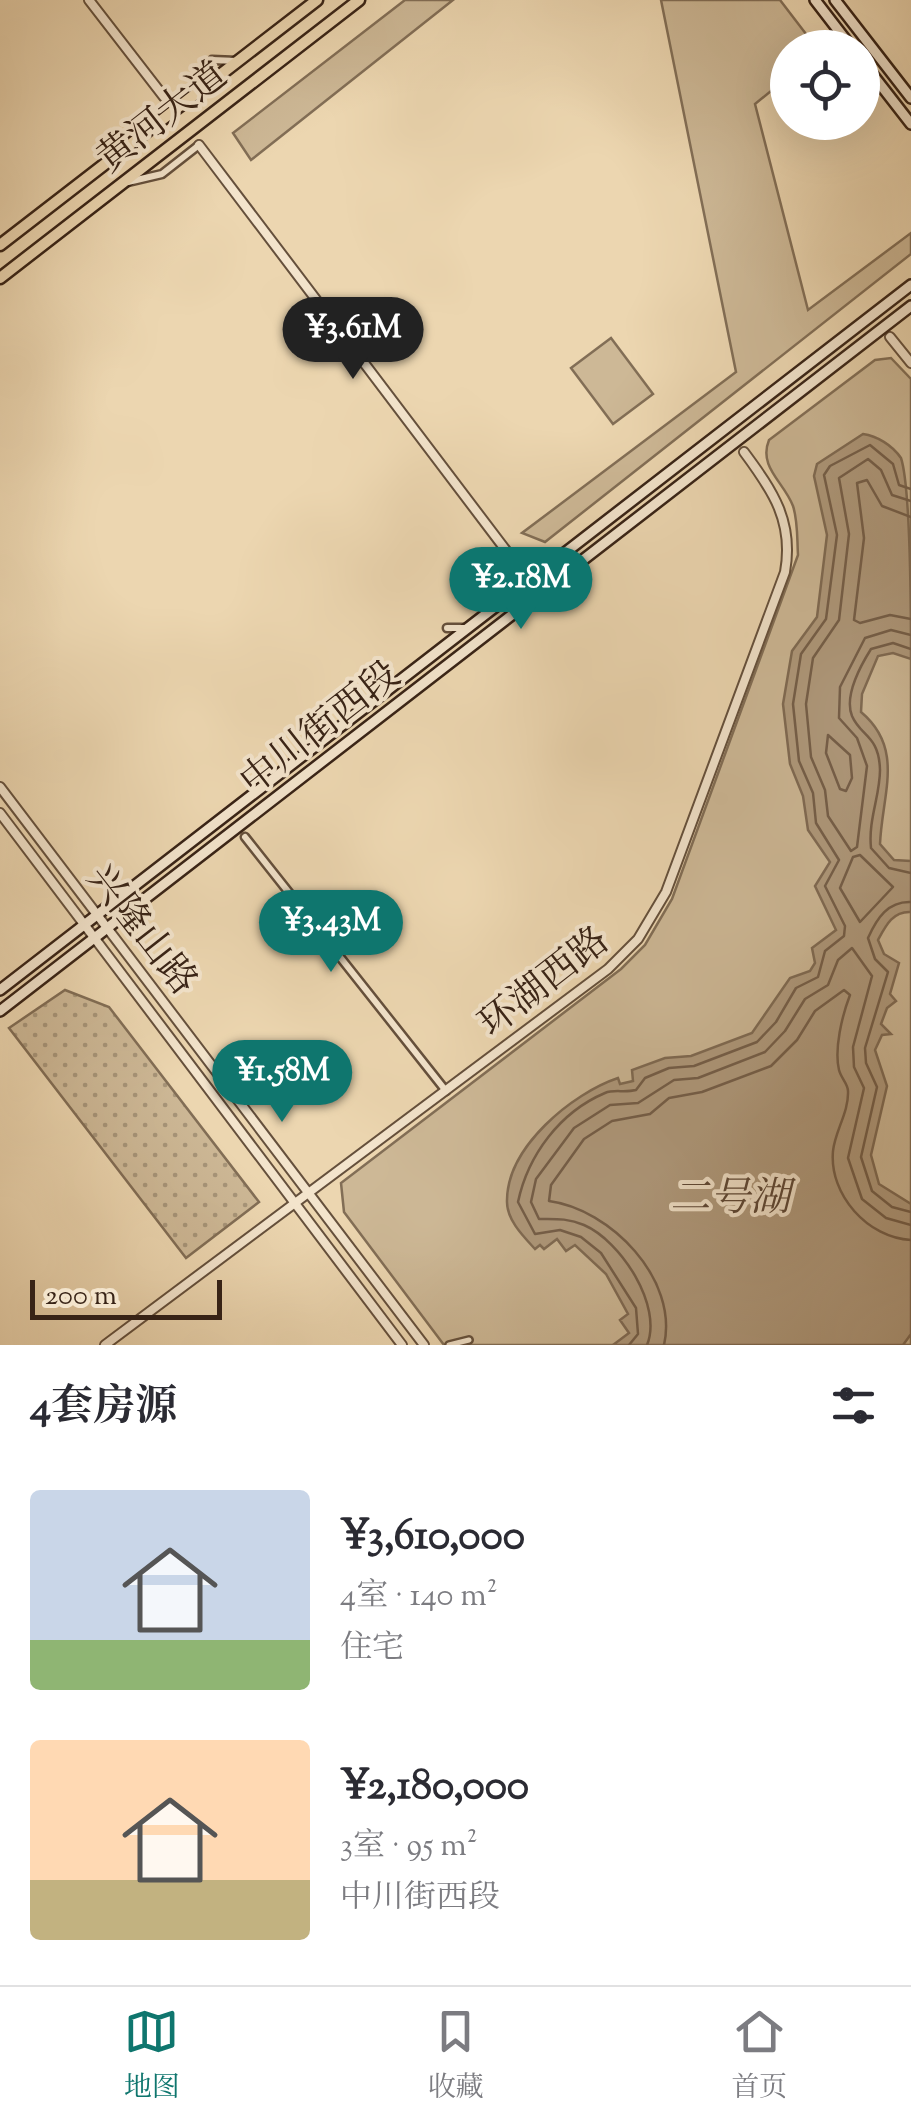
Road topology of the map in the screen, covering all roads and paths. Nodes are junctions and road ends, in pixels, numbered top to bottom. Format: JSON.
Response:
{"nodes":[{"id":1,"x":90,"y":0,"type":"edge"},
{"id":2,"x":318,"y":0,"type":"edge"},
{"id":3,"x":359,"y":0,"type":"edge"},
{"id":4,"x":815,"y":0,"type":"edge"},
{"id":5,"x":836,"y":0,"type":"edge"},
{"id":6,"x":838,"y":30,"type":"edge"},
{"id":7,"x":212,"y":60,"type":"dead end"},
{"id":8,"x":238,"y":61,"type":"junction"},
{"id":9,"x":880,"y":84,"type":"edge"},
{"id":10,"x":164,"y":97,"type":"dead end"},
{"id":11,"x":911,"y":98,"type":"edge"},
{"id":12,"x":911,"y":124,"type":"edge"},
{"id":13,"x":199,"y":145,"type":"joint"},
{"id":14,"x":122,"y":184,"type":"junction"},
{"id":15,"x":0,"y":245,"type":"edge"},
{"id":16,"x":0,"y":278,"type":"edge"},
{"id":17,"x":911,"y":285,"type":"edge"},
{"id":18,"x":911,"y":306,"type":"edge"},
{"id":19,"x":890,"y":336,"type":"dead end"},
{"id":20,"x":911,"y":363,"type":"edge"},
{"id":21,"x":744,"y":452,"type":"dead end"},
{"id":22,"x":529,"y":581,"type":"junction"},
{"id":23,"x":539,"y":594,"type":"junction"},
{"id":24,"x":447,"y":628,"type":"dead end"},
{"id":25,"x":468,"y":628,"type":"junction"},
{"id":26,"x":0,"y":787,"type":"edge"},
{"id":27,"x":0,"y":813,"type":"edge"},
{"id":28,"x":245,"y":837,"type":"dead end"},
{"id":29,"x":97,"y":916,"type":"junction"},
{"id":30,"x":86,"y":924,"type":"junction"},
{"id":31,"x":108,"y":930,"type":"junction"},
{"id":32,"x":95,"y":938,"type":"junction"},
{"id":33,"x":57,"y":946,"type":"junction"},
{"id":34,"x":67,"y":960,"type":"junction"},
{"id":35,"x":0,"y":990,"type":"edge"},
{"id":36,"x":0,"y":1011,"type":"edge"},
{"id":37,"x":446,"y":1091,"type":"junction"},
{"id":38,"x":310,"y":1193,"type":"junction"},
{"id":39,"x":296,"y":1204,"type":"junction"},
{"id":40,"x":469,"y":1340,"type":"dead end"},
{"id":41,"x":106,"y":1345,"type":"edge"},
{"id":42,"x":402,"y":1345,"type":"edge"},
{"id":43,"x":424,"y":1345,"type":"edge"},
{"id":44,"x":450,"y":1345,"type":"edge"}],
"edges":[{"from":1,"to":10,"type":"street"},
{"from":2,"to":8,"type":"main road","name":"黄河大道"},
{"from":3,"to":14,"type":"main road","name":"黄河大道"},
{"from":4,"to":6,"type":"main road"},
{"from":5,"to":11,"type":"main road"},
{"from":7,"to":8,"type":"street"},
{"from":8,"to":15,"type":"main road","name":"黄河大道"},
{"from":9,"to":12,"type":"main road"},
{"from":13,"to":14,"type":"street"},
{"from":13,"to":22,"type":"street"},
{"from":14,"to":16,"type":"main road","name":"黄河大道"},
{"from":17,"to":22,"type":"main road","name":"中川街西段"},
{"from":18,"to":23,"type":"main road","name":"中川街西段"},
{"from":19,"to":20,"type":"street"},
{"from":21,"to":37,"type":"street","name":"环湖西路"},
{"from":22,"to":23,"type":"street"},
{"from":22,"to":25,"type":"main road","name":"中川街西段"},
{"from":23,"to":31,"type":"main road","name":"中川街西段"},
{"from":24,"to":25,"type":"street"},
{"from":25,"to":29,"type":"main road","name":"中川街西段"},
{"from":26,"to":29,"type":"street","name":"兴隆山路"},
{"from":27,"to":30,"type":"street","name":"兴隆山路"},
{"from":28,"to":37,"type":"street"},
{"from":29,"to":30,"type":"main road","name":"中川街西段"},
{"from":29,"to":31,"type":"street","name":"兴隆山路"},
{"from":30,"to":32,"type":"street","name":"兴隆山路"},
{"from":30,"to":33,"type":"main road","name":"中川街西段"},
{"from":31,"to":32,"type":"main road","name":"中川街西段"},
{"from":31,"to":38,"type":"street","name":"兴隆山路"},
{"from":32,"to":34,"type":"main road","name":"中川街西段"},
{"from":32,"to":39,"type":"street","name":"兴隆山路"},
{"from":33,"to":34,"type":"main road"},
{"from":33,"to":35,"type":"main road","name":"中川街西段"},
{"from":34,"to":36,"type":"main road","name":"中川街西段"},
{"from":37,"to":38,"type":"street","name":"环湖西路"},
{"from":38,"to":39,"type":"street","name":"环湖西路"},
{"from":38,"to":43,"type":"street","name":"兴隆山路"},
{"from":39,"to":41,"type":"street","name":"环湖西路"},
{"from":39,"to":42,"type":"street","name":"兴隆山路"},
{"from":40,"to":44,"type":"street"}]}
